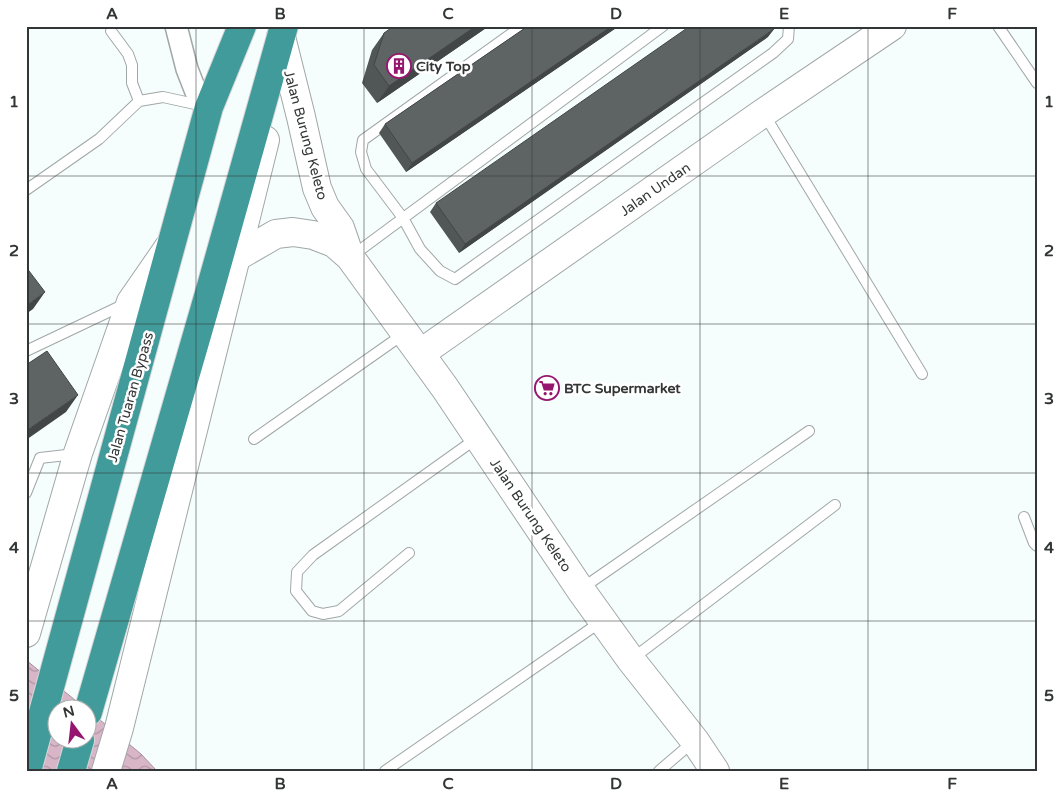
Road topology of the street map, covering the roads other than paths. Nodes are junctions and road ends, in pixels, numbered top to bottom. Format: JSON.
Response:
{"nodes":[{"id":1,"x":176,"y":26,"type":"edge"},
{"id":2,"x":242,"y":26,"type":"edge"},
{"id":3,"x":522,"y":26,"type":"edge"},
{"id":4,"x":663,"y":26,"type":"edge"},
{"id":5,"x":789,"y":26,"type":"edge"},
{"id":6,"x":892,"y":26,"type":"edge"},
{"id":7,"x":998,"y":26,"type":"edge"},
{"id":8,"x":112,"y":32,"type":"dead end"},
{"id":9,"x":282,"y":32,"type":"edge"},
{"id":10,"x":1037,"y":83,"type":"edge"},
{"id":11,"x":139,"y":101,"type":"junction"},
{"id":12,"x":210,"y":107,"type":"junction"},
{"id":13,"x":763,"y":114,"type":"junction"},
{"id":14,"x":26,"y":190,"type":"edge"},
{"id":15,"x":403,"y":218,"type":"junction"},
{"id":16,"x":173,"y":242,"type":"junction"},
{"id":17,"x":236,"y":257,"type":"junction"},
{"id":18,"x":350,"y":257,"type":"junction"},
{"id":19,"x":131,"y":302,"type":"junction"},
{"id":20,"x":413,"y":343,"type":"junction"},
{"id":21,"x":26,"y":351,"type":"edge"},
{"id":22,"x":922,"y":374,"type":"dead end"},
{"id":23,"x":809,"y":431,"type":"dead end"},
{"id":24,"x":478,"y":438,"type":"junction"},
{"id":25,"x":254,"y":439,"type":"dead end"},
{"id":26,"x":78,"y":453,"type":"junction"},
{"id":27,"x":26,"y":493,"type":"edge"},
{"id":28,"x":835,"y":505,"type":"dead end"},
{"id":29,"x":1024,"y":517,"type":"dead end"},
{"id":30,"x":1037,"y":546,"type":"edge"},
{"id":31,"x":409,"y":553,"type":"dead end"},
{"id":32,"x":580,"y":589,"type":"junction"},
{"id":33,"x":603,"y":621,"type":"junction"},
{"id":34,"x":28,"y":627,"type":"edge"},
{"id":35,"x":631,"y":660,"type":"junction"},
{"id":36,"x":91,"y":700,"type":"edge"},
{"id":37,"x":695,"y":741,"type":"junction"},
{"id":38,"x":77,"y":750,"type":"edge"},
{"id":39,"x":27,"y":768,"type":"edge"},
{"id":40,"x":71,"y":771,"type":"edge"},
{"id":41,"x":106,"y":771,"type":"edge"},
{"id":42,"x":385,"y":771,"type":"edge"},
{"id":43,"x":659,"y":771,"type":"edge"},
{"id":44,"x":715,"y":771,"type":"edge"}],
"edges":[{"from":1,"to":12,"type":"street"},
{"from":2,"to":12,"type":"highway","name":"Jalan Tuaran Bypass"},
{"from":3,"to":15,"type":"lane"},
{"from":4,"to":15,"type":"lane"},
{"from":5,"to":15,"type":"lane"},
{"from":6,"to":13,"type":"street","name":"Jalan Undan"},
{"from":7,"to":10,"type":"lane"},
{"from":8,"to":11,"type":"lane"},
{"from":9,"to":17,"type":"street"},
{"from":9,"to":18,"type":"street","name":"Jalan Burung Keleto"},
{"from":9,"to":36,"type":"highway"},
{"from":11,"to":12,"type":"lane"},
{"from":11,"to":14,"type":"lane"},
{"from":12,"to":16,"type":"highway","name":"Jalan Tuaran Bypass"},
{"from":13,"to":20,"type":"street","name":"Jalan Undan"},
{"from":13,"to":22,"type":"lane"},
{"from":15,"to":18,"type":"lane"},
{"from":16,"to":19,"type":"street"},
{"from":16,"to":39,"type":"highway","name":"Jalan Tuaran Bypass"},
{"from":17,"to":18,"type":"street","name":"Jalan Burung Keleto"},
{"from":17,"to":41,"type":"street"},
{"from":18,"to":20,"type":"street","name":"Jalan Burung Keleto"},
{"from":19,"to":21,"type":"lane"},
{"from":19,"to":26,"type":"street"},
{"from":20,"to":24,"type":"street","name":"Jalan Burung Keleto"},
{"from":20,"to":25,"type":"lane"},
{"from":23,"to":32,"type":"lane"},
{"from":24,"to":31,"type":"lane"},
{"from":24,"to":32,"type":"street","name":"Jalan Burung Keleto"},
{"from":26,"to":27,"type":"lane"},
{"from":26,"to":34,"type":"street"},
{"from":28,"to":35,"type":"lane"},
{"from":29,"to":30,"type":"lane"},
{"from":32,"to":33,"type":"street","name":"Jalan Burung Keleto"},
{"from":33,"to":35,"type":"street","name":"Jalan Burung Keleto"},
{"from":33,"to":42,"type":"lane"},
{"from":35,"to":37,"type":"street","name":"Jalan Burung Keleto"},
{"from":37,"to":43,"type":"lane"},
{"from":37,"to":44,"type":"street","name":"Jalan Burung Keleto"},
{"from":38,"to":40,"type":"highway"}]}
